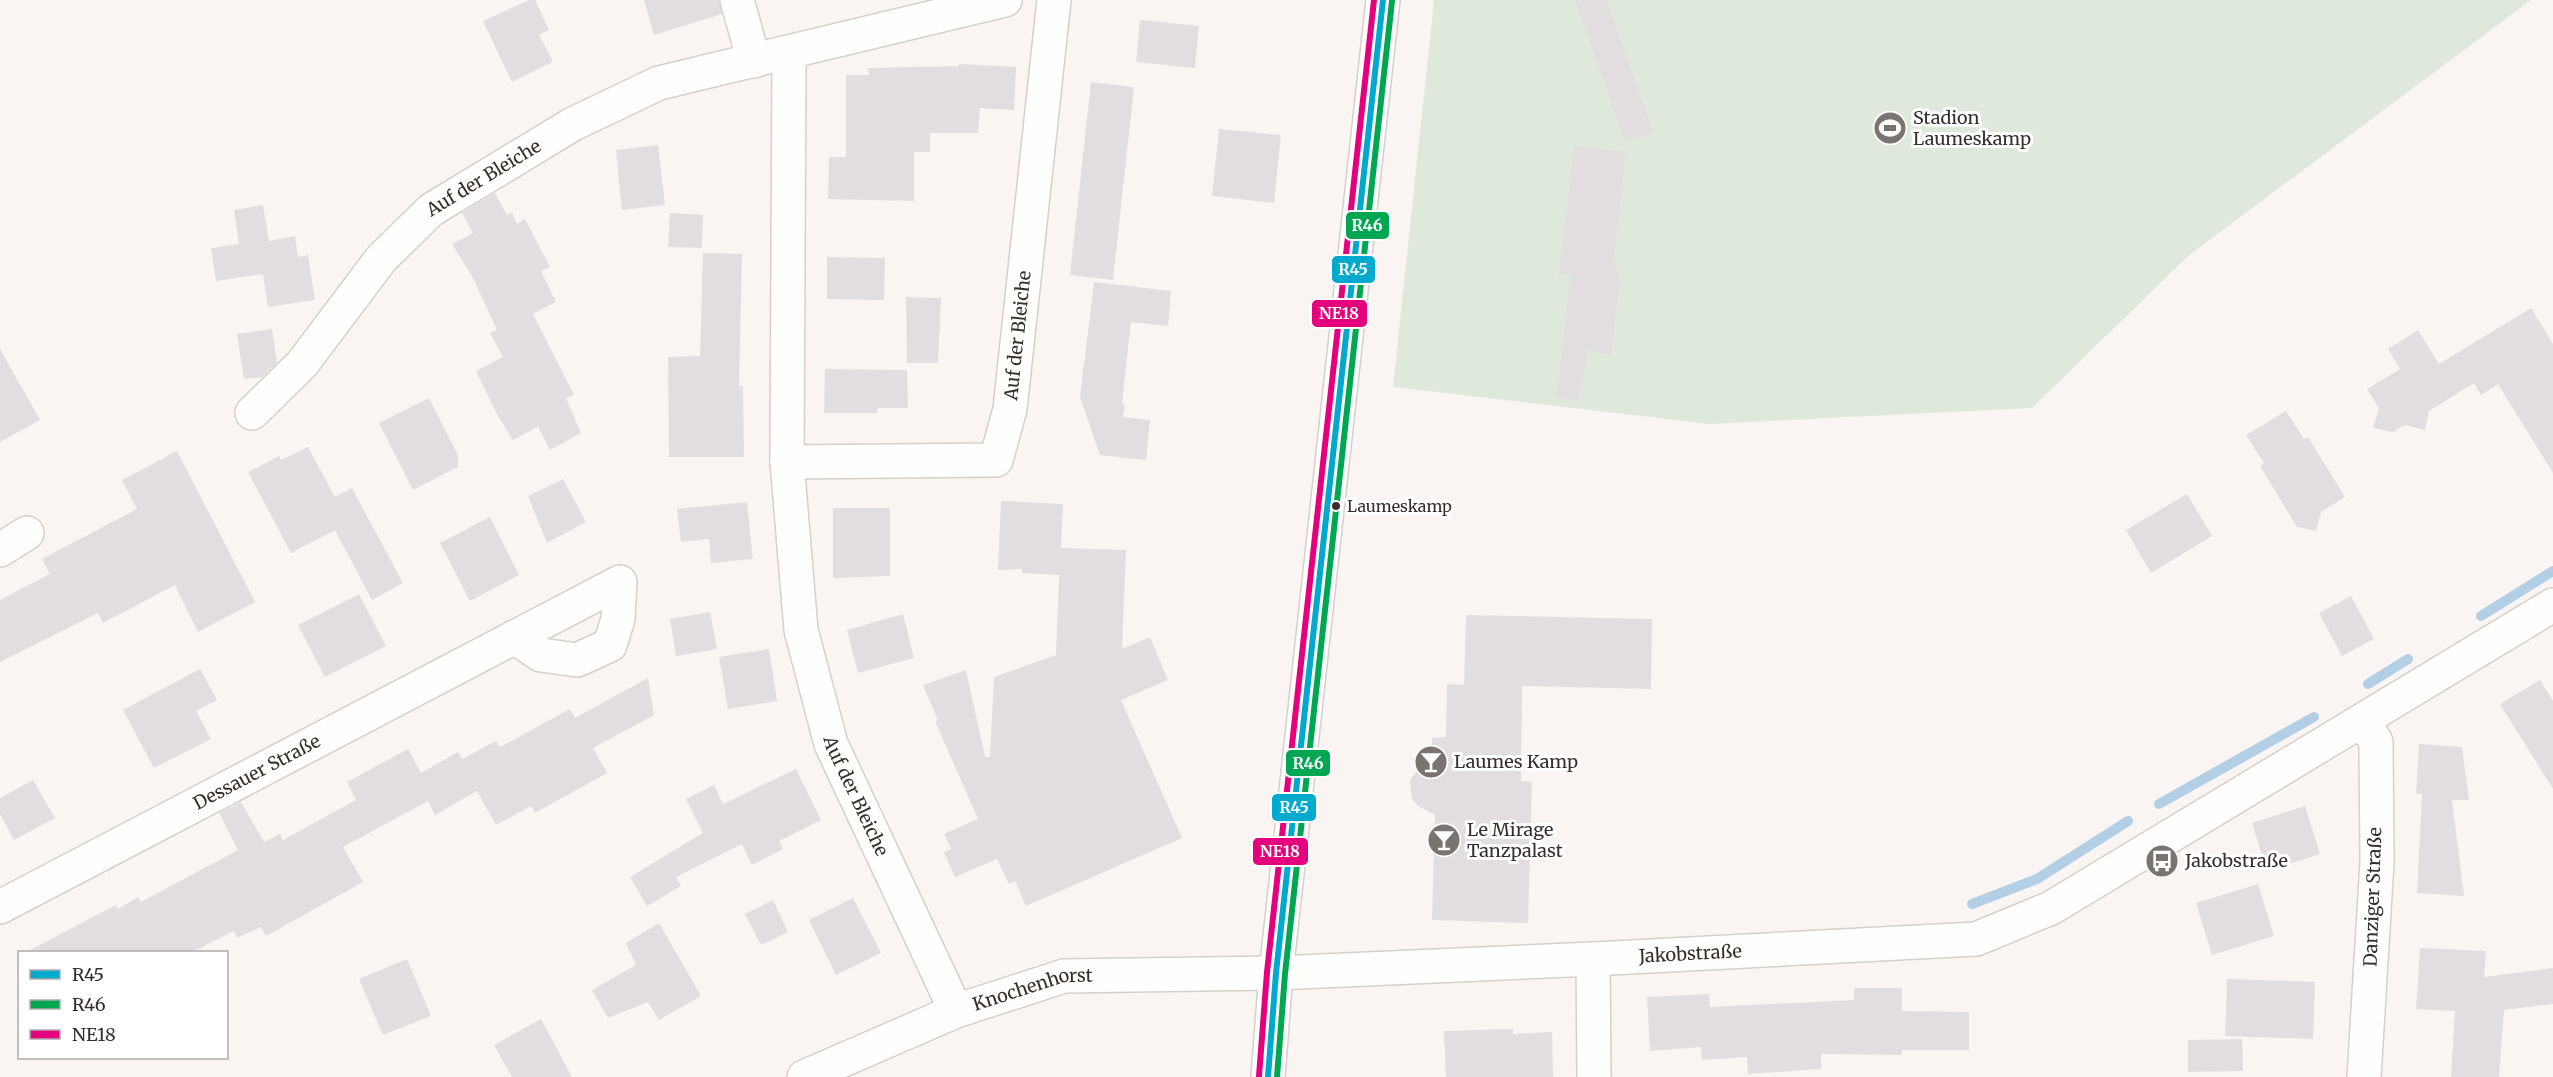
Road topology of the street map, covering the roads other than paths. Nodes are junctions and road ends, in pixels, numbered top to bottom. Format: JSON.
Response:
{"nodes":[{"id":1,"x":737,"y":0,"type":"edge"},
{"id":2,"x":1005,"y":0,"type":"edge"},
{"id":3,"x":1054,"y":0,"type":"edge"},
{"id":4,"x":1383,"y":0,"type":"edge"},
{"id":5,"x":789,"y":52,"type":"junction"},
{"id":6,"x":754,"y":61,"type":"junction"},
{"id":7,"x":252,"y":413,"type":"dead end"},
{"id":8,"x":787,"y":462,"type":"junction"},
{"id":9,"x":2553,"y":605,"type":"edge"},
{"id":10,"x":514,"y":637,"type":"dead end"},
{"id":11,"x":2363,"y":720,"type":"junction"},
{"id":12,"x":0,"y":907,"type":"edge"},
{"id":13,"x":1593,"y":959,"type":"junction"},
{"id":14,"x":1276,"y":973,"type":"junction"},
{"id":15,"x":956,"y":1011,"type":"junction"},
{"id":16,"x":804,"y":1077,"type":"edge"},
{"id":17,"x":1268,"y":1077,"type":"edge"},
{"id":18,"x":1594,"y":1077,"type":"edge"},
{"id":19,"x":2364,"y":1077,"type":"edge"}],
"edges":[{"from":1,"to":6,"type":"street"},
{"from":2,"to":5,"type":"street","name":"Auf der Bleiche"},
{"from":3,"to":8,"type":"street","name":"Auf der Bleiche"},
{"from":4,"to":14,"type":"street"},
{"from":5,"to":6,"type":"street","name":"Auf der Bleiche"},
{"from":5,"to":8,"type":"street","name":"Auf der Bleiche"},
{"from":6,"to":7,"type":"street","name":"Auf der Bleiche"},
{"from":8,"to":15,"type":"street","name":"Auf der Bleiche"},
{"from":9,"to":11,"type":"street","name":"Jakobstraße"},
{"from":10,"to":12,"type":"street","name":"Dessauer Straße"},
{"from":11,"to":13,"type":"street","name":"Jakobstraße"},
{"from":11,"to":19,"type":"street","name":"Danziger Straße"},
{"from":13,"to":14,"type":"street","name":"Jakobstraße"},
{"from":13,"to":18,"type":"street"},
{"from":14,"to":15,"type":"street","name":"Knochenhorst"},
{"from":14,"to":17,"type":"street"},
{"from":15,"to":16,"type":"street","name":"Knochenhorst"}]}
